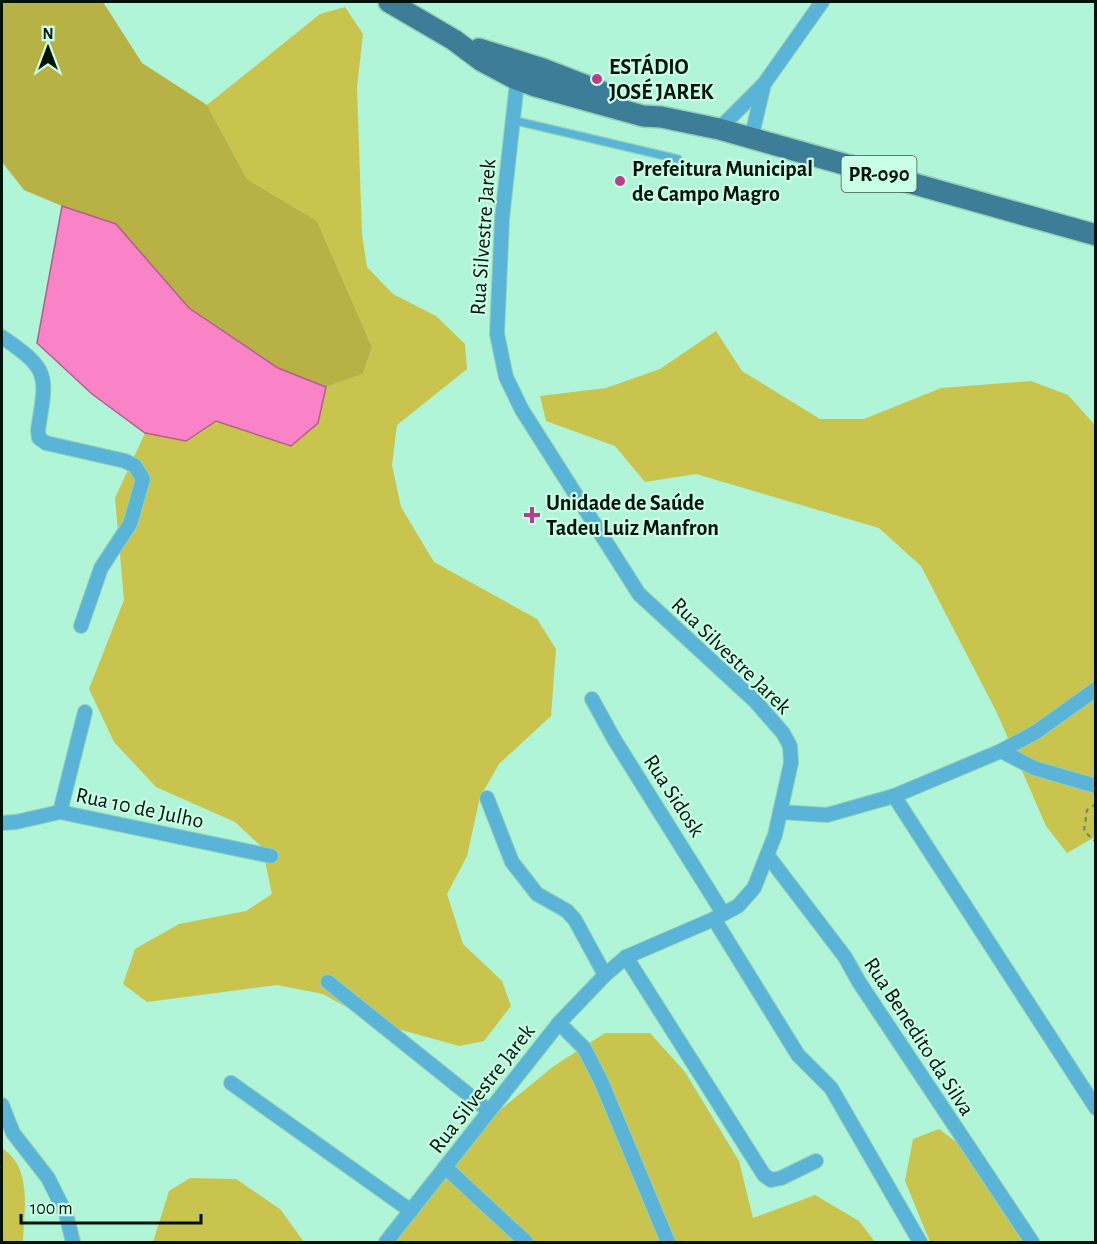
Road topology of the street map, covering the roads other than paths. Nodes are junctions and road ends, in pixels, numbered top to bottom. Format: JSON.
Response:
{"nodes":[{"id":1,"x":389,"y":2,"type":"edge"},
{"id":2,"x":822,"y":2,"type":"edge"},
{"id":3,"x":529,"y":74,"type":"junction"},
{"id":4,"x":764,"y":84,"type":"junction"},
{"id":5,"x":512,"y":116,"type":"junction"},
{"id":6,"x":719,"y":129,"type":"junction"},
{"id":7,"x":751,"y":139,"type":"junction"},
{"id":8,"x":678,"y":159,"type":"dead end"},
{"id":9,"x":1095,"y":236,"type":"edge"},
{"id":10,"x":2,"y":337,"type":"edge"},
{"id":11,"x":81,"y":626,"type":"dead end"},
{"id":12,"x":1095,"y":689,"type":"edge"},
{"id":13,"x":592,"y":699,"type":"dead end"},
{"id":14,"x":85,"y":712,"type":"dead end"},
{"id":15,"x":1002,"y":751,"type":"junction"},
{"id":16,"x":1095,"y":786,"type":"edge"},
{"id":17,"x":894,"y":796,"type":"junction"},
{"id":18,"x":487,"y":798,"type":"dead end"},
{"id":19,"x":60,"y":812,"type":"junction"},
{"id":20,"x":780,"y":812,"type":"junction"},
{"id":21,"x":2,"y":823,"type":"edge"},
{"id":22,"x":768,"y":855,"type":"junction"},
{"id":23,"x":271,"y":856,"type":"dead end"},
{"id":24,"x":718,"y":916,"type":"junction"},
{"id":25,"x":626,"y":957,"type":"junction"},
{"id":26,"x":605,"y":975,"type":"junction"},
{"id":27,"x":328,"y":982,"type":"dead end"},
{"id":28,"x":559,"y":1023,"type":"junction"},
{"id":29,"x":231,"y":1083,"type":"dead end"},
{"id":30,"x":2,"y":1105,"type":"edge"},
{"id":31,"x":1095,"y":1108,"type":"edge"},
{"id":32,"x":489,"y":1111,"type":"junction"},
{"id":33,"x":816,"y":1161,"type":"dead end"},
{"id":34,"x":445,"y":1167,"type":"junction"},
{"id":35,"x":411,"y":1211,"type":"junction"},
{"id":36,"x":73,"y":1242,"type":"edge"},
{"id":37,"x":386,"y":1242,"type":"edge"},
{"id":38,"x":526,"y":1242,"type":"edge"},
{"id":39,"x":668,"y":1242,"type":"edge"},
{"id":40,"x":920,"y":1242,"type":"edge"},
{"id":41,"x":1032,"y":1242,"type":"edge"}],
"edges":[{"from":1,"to":3,"type":"main road","number":"PR-090"},
{"from":2,"to":4,"type":"street"},
{"from":3,"to":5,"type":"street","name":"Rua Silvestre Jarek"},
{"from":3,"to":5,"type":"street"},
{"from":3,"to":6,"type":"main road","number":"PR-090"},
{"from":4,"to":6,"type":"street"},
{"from":4,"to":7,"type":"street"},
{"from":5,"to":8,"type":"lane"},
{"from":5,"to":20,"type":"street","name":"Rua Silvestre Jarek"},
{"from":6,"to":7,"type":"main road","number":"PR-090"},
{"from":7,"to":9,"type":"main road","number":"PR-090"},
{"from":10,"to":11,"type":"street"},
{"from":12,"to":15,"type":"street"},
{"from":13,"to":24,"type":"street","name":"Rua Sidosk"},
{"from":14,"to":19,"type":"street"},
{"from":15,"to":16,"type":"street"},
{"from":15,"to":17,"type":"street"},
{"from":17,"to":20,"type":"street"},
{"from":17,"to":31,"type":"street"},
{"from":18,"to":26,"type":"street"},
{"from":19,"to":21,"type":"street","name":"Rua 10 de Julho"},
{"from":19,"to":23,"type":"street","name":"Rua 10 de Julho"},
{"from":20,"to":22,"type":"street","name":"Rua Silvestre Jarek"},
{"from":22,"to":24,"type":"street","name":"Rua Silvestre Jarek"},
{"from":22,"to":41,"type":"street","name":"Rua Benedito da Silva"},
{"from":24,"to":25,"type":"street","name":"Rua Silvestre Jarek"},
{"from":24,"to":40,"type":"street","name":"Rua Sidosk"},
{"from":25,"to":26,"type":"street","name":"Rua Silvestre Jarek"},
{"from":25,"to":33,"type":"street"},
{"from":26,"to":28,"type":"street","name":"Rua Silvestre Jarek"},
{"from":27,"to":32,"type":"street"},
{"from":28,"to":32,"type":"street","name":"Rua Silvestre Jarek"},
{"from":28,"to":39,"type":"street"},
{"from":29,"to":35,"type":"street"},
{"from":30,"to":36,"type":"street"},
{"from":32,"to":34,"type":"street","name":"Rua Silvestre Jarek"},
{"from":34,"to":35,"type":"street","name":"Rua Silvestre Jarek"},
{"from":34,"to":38,"type":"street"},
{"from":35,"to":37,"type":"street","name":"Rua Silvestre Jarek"}]}
